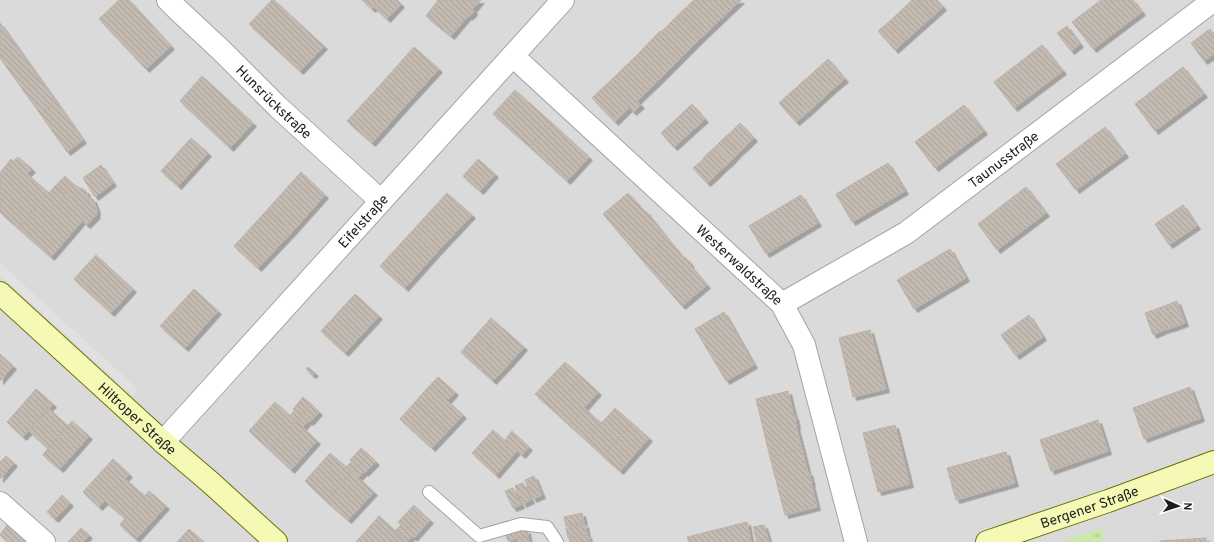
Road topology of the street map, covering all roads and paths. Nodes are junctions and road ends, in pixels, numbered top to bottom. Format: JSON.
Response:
{"nodes":[{"id":1,"x":168,"y":0,"type":"edge"},
{"id":2,"x":563,"y":0,"type":"edge"},
{"id":3,"x":1214,"y":0,"type":"edge"},
{"id":4,"x":513,"y":56,"type":"junction"},
{"id":5,"x":381,"y":201,"type":"junction"},
{"id":6,"x":0,"y":293,"type":"edge"},
{"id":7,"x":782,"y":304,"type":"junction"},
{"id":8,"x":163,"y":442,"type":"junction"},
{"id":9,"x":1214,"y":462,"type":"edge"},
{"id":10,"x":429,"y":492,"type":"dead end"},
{"id":11,"x":0,"y":503,"type":"edge"},
{"id":12,"x":44,"y":542,"type":"edge"},
{"id":13,"x":276,"y":542,"type":"edge"},
{"id":14,"x":557,"y":542,"type":"edge"},
{"id":15,"x":856,"y":542,"type":"edge"},
{"id":16,"x":987,"y":542,"type":"edge"}],
"edges":[{"from":1,"to":5,"type":"street","name":"Hunsrückstraße"},
{"from":2,"to":4,"type":"street","name":"Eifelstraße"},
{"from":3,"to":7,"type":"street","name":"Taunusstraße"},
{"from":4,"to":5,"type":"street","name":"Eifelstraße"},
{"from":4,"to":7,"type":"street","name":"Westerwaldstraße"},
{"from":5,"to":8,"type":"street","name":"Eifelstraße"},
{"from":6,"to":8,"type":"street","name":"Hiltroper Straße"},
{"from":7,"to":15,"type":"street","name":"Westerwaldstraße"},
{"from":8,"to":13,"type":"street","name":"Hiltroper Straße"},
{"from":9,"to":16,"type":"street","name":"Bergener Straße"},
{"from":10,"to":14,"type":"lane"},
{"from":11,"to":12,"type":"street"}]}
